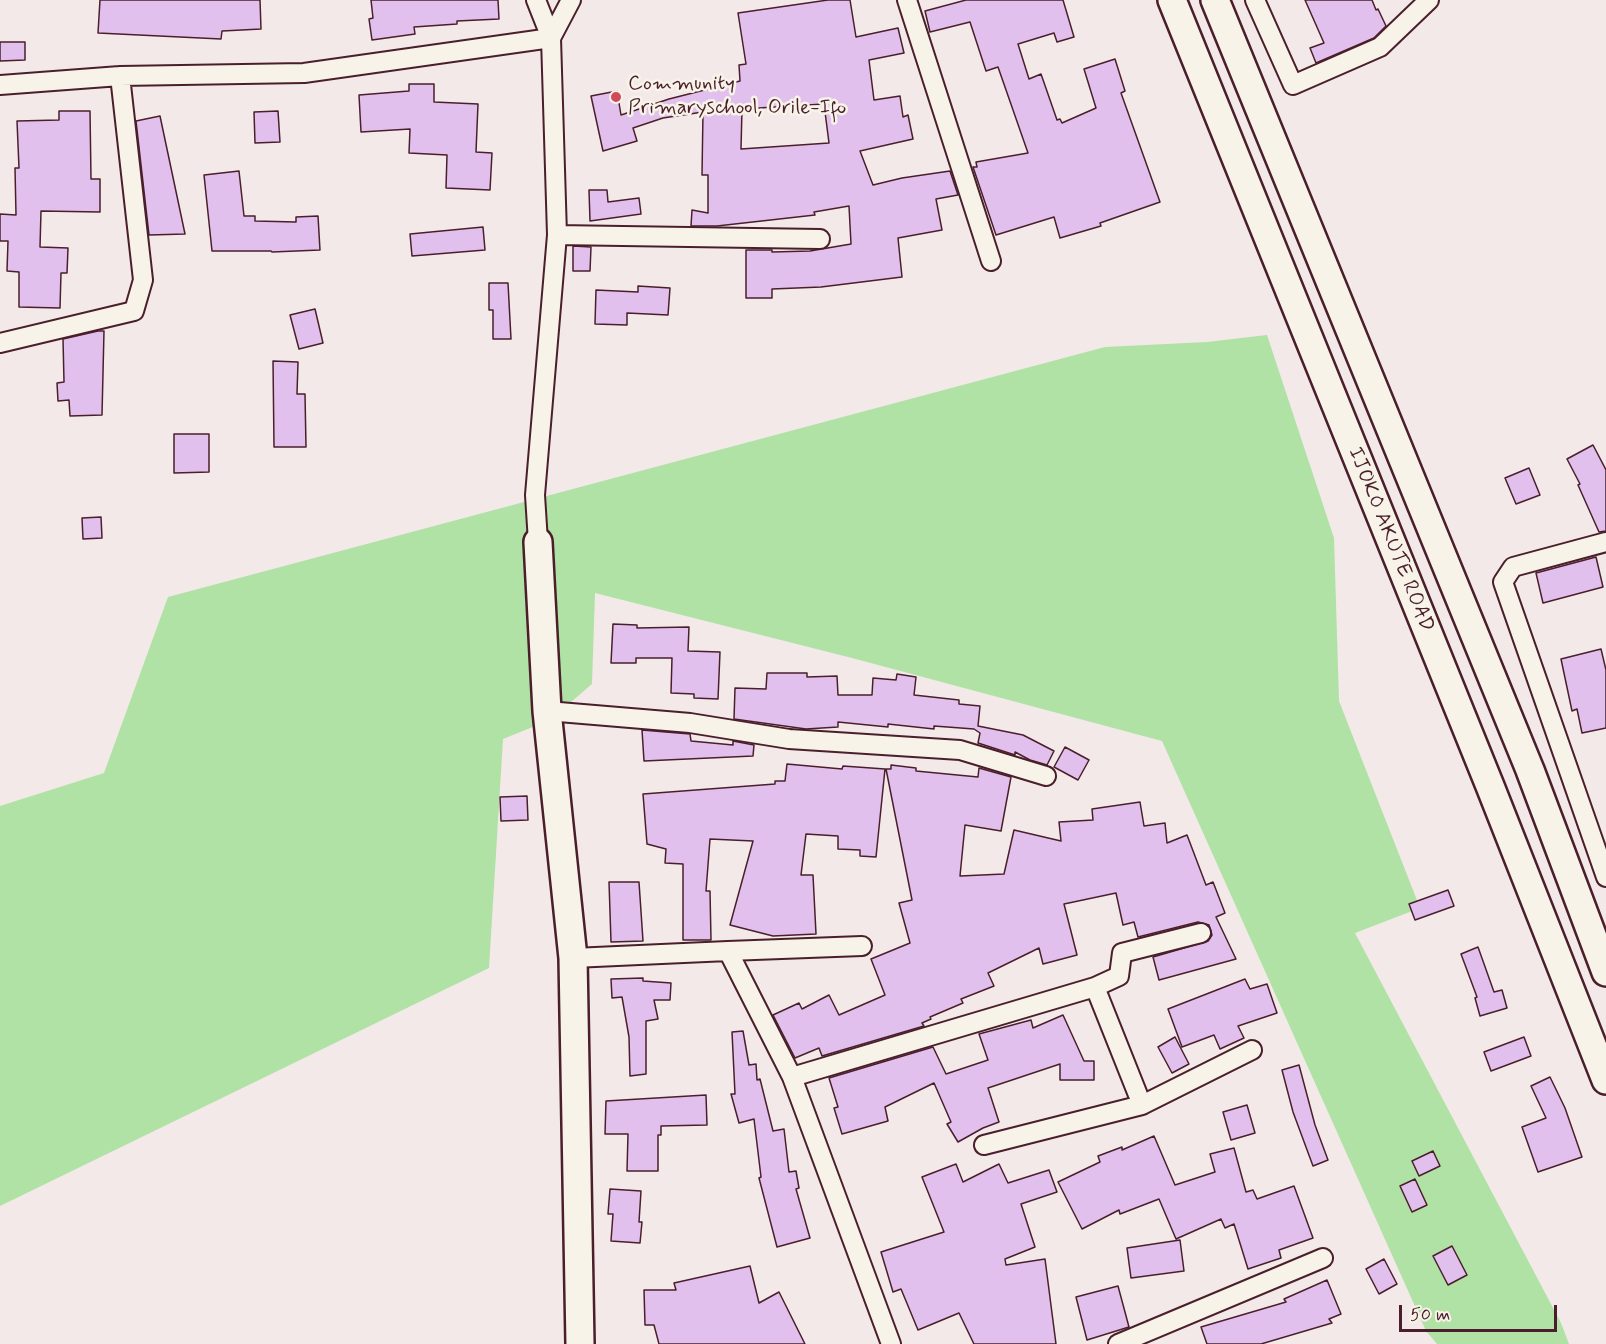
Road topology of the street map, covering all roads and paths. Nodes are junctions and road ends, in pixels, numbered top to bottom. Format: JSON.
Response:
{"nodes":[{"id":1,"x":536,"y":0,"type":"edge"},
{"id":2,"x":571,"y":0,"type":"edge"},
{"id":3,"x":907,"y":0,"type":"edge"},
{"id":4,"x":1172,"y":0,"type":"edge"},
{"id":5,"x":1215,"y":0,"type":"edge"},
{"id":6,"x":1255,"y":0,"type":"edge"},
{"id":7,"x":1429,"y":0,"type":"edge"},
{"id":8,"x":551,"y":38,"type":"junction"},
{"id":9,"x":120,"y":76,"type":"junction"},
{"id":10,"x":0,"y":85,"type":"edge"},
{"id":11,"x":557,"y":235,"type":"junction"},
{"id":12,"x":820,"y":240,"type":"dead end"},
{"id":13,"x":991,"y":261,"type":"dead end"},
{"id":14,"x":0,"y":343,"type":"edge"},
{"id":15,"x":538,"y":542,"type":"joint"},
{"id":16,"x":1606,"y":542,"type":"edge"},
{"id":17,"x":547,"y":711,"type":"junction"},
{"id":18,"x":1046,"y":776,"type":"dead end"},
{"id":19,"x":1606,"y":877,"type":"edge"},
{"id":20,"x":1201,"y":933,"type":"dead end"},
{"id":21,"x":862,"y":946,"type":"dead end"},
{"id":22,"x":728,"y":951,"type":"junction"},
{"id":23,"x":573,"y":958,"type":"junction"},
{"id":24,"x":1606,"y":972,"type":"edge"},
{"id":25,"x":1095,"y":987,"type":"junction"},
{"id":26,"x":1252,"y":1050,"type":"dead end"},
{"id":27,"x":792,"y":1077,"type":"junction"},
{"id":28,"x":1606,"y":1080,"type":"edge"},
{"id":29,"x":1142,"y":1105,"type":"junction"},
{"id":30,"x":984,"y":1145,"type":"dead end"},
{"id":31,"x":1323,"y":1258,"type":"dead end"},
{"id":32,"x":580,"y":1344,"type":"edge"},
{"id":33,"x":891,"y":1344,"type":"edge"},
{"id":34,"x":1118,"y":1344,"type":"edge"}],
"edges":[{"from":1,"to":8,"type":"street"},
{"from":2,"to":8,"type":"street"},
{"from":3,"to":13,"type":"street"},
{"from":4,"to":28,"type":"main road","name":"IJOKO AKUTE ROAD"},
{"from":5,"to":24,"type":"main road","name":"IJOKO AKUTE ROAD"},
{"from":6,"to":7,"type":"street"},
{"from":8,"to":9,"type":"street"},
{"from":8,"to":11,"type":"street"},
{"from":9,"to":10,"type":"street"},
{"from":9,"to":14,"type":"street"},
{"from":11,"to":12,"type":"street"},
{"from":11,"to":15,"type":"street"},
{"from":15,"to":17,"type":"main road"},
{"from":16,"to":19,"type":"street"},
{"from":17,"to":18,"type":"street"},
{"from":17,"to":23,"type":"main road"},
{"from":20,"to":25,"type":"street"},
{"from":21,"to":22,"type":"street"},
{"from":22,"to":23,"type":"street"},
{"from":22,"to":27,"type":"street"},
{"from":23,"to":32,"type":"main road"},
{"from":25,"to":27,"type":"street"},
{"from":25,"to":29,"type":"street"},
{"from":26,"to":29,"type":"street"},
{"from":27,"to":33,"type":"street"},
{"from":29,"to":30,"type":"street"},
{"from":31,"to":34,"type":"street"}]}
